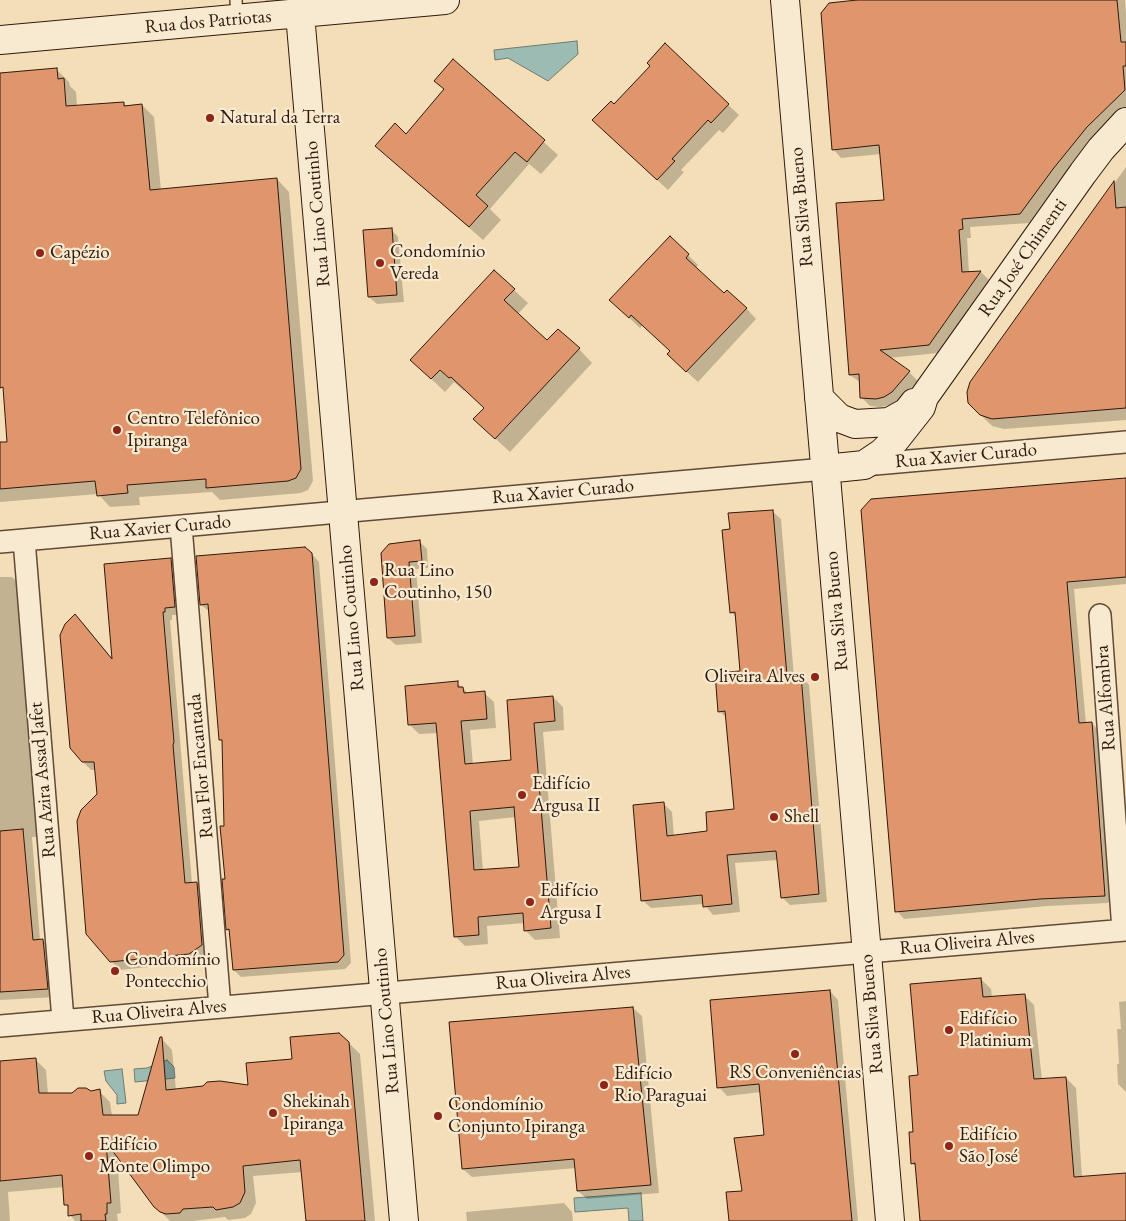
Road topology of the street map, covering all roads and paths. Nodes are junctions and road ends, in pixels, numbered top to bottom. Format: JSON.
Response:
{"nodes":[{"id":1,"x":445,"y":0,"type":"edge"},
{"id":2,"x":785,"y":0,"type":"edge"},
{"id":3,"x":237,"y":10,"type":"edge"},
{"id":4,"x":300,"y":14,"type":"junction"},
{"id":5,"x":0,"y":40,"type":"edge"},
{"id":6,"x":1126,"y":122,"type":"edge"},
{"id":7,"x":924,"y":397,"type":"junction"},
{"id":8,"x":819,"y":398,"type":"junction"},
{"id":9,"x":1126,"y":442,"type":"edge"},
{"id":10,"x":864,"y":466,"type":"junction"},
{"id":11,"x":825,"y":468,"type":"junction"},
{"id":12,"x":343,"y":511,"type":"junction"},
{"id":13,"x":181,"y":526,"type":"junction"},
{"id":14,"x":24,"y":540,"type":"junction"},
{"id":15,"x":0,"y":542,"type":"edge"},
{"id":16,"x":1100,"y":616,"type":"dead end"},
{"id":17,"x":1124,"y":930,"type":"edge"},
{"id":18,"x":867,"y":952,"type":"junction"},
{"id":19,"x":385,"y":993,"type":"junction"},
{"id":20,"x":220,"y":1007,"type":"junction"},
{"id":21,"x":63,"y":1020,"type":"junction"},
{"id":22,"x":0,"y":1026,"type":"edge"},
{"id":23,"x":404,"y":1221,"type":"edge"},
{"id":24,"x":890,"y":1221,"type":"edge"}],
"edges":[{"from":1,"to":4,"type":"main road","name":"Rua dos Patriotas"},
{"from":2,"to":8,"type":"main road","name":"Rua Silva Bueno"},
{"from":3,"to":4,"type":"main road","name":"Rua dos Patriotas"},
{"from":3,"to":5,"type":"main road","name":"Rua dos Patriotas"},
{"from":4,"to":12,"type":"main road","name":"Rua Lino Coutinho"},
{"from":6,"to":7,"type":"main road","name":"Rua José Chimenti"},
{"from":7,"to":8,"type":"main road","name":"Rua José Chimenti"},
{"from":7,"to":10,"type":"main road","name":"Rua José Chimenti"},
{"from":8,"to":11,"type":"main road","name":"Rua Silva Bueno"},
{"from":9,"to":10,"type":"street","name":"Rua Xavier Curado"},
{"from":10,"to":11,"type":"main road","name":"Rua Xavier Curado"},
{"from":11,"to":12,"type":"street","name":"Rua Xavier Curado"},
{"from":11,"to":18,"type":"main road","name":"Rua Silva Bueno"},
{"from":12,"to":13,"type":"street","name":"Rua Xavier Curado"},
{"from":12,"to":19,"type":"main road","name":"Rua Lino Coutinho"},
{"from":13,"to":14,"type":"street","name":"Rua Xavier Curado"},
{"from":13,"to":20,"type":"street","name":"Rua Flor Encantada"},
{"from":14,"to":15,"type":"street","name":"Rua Xavier Curado"},
{"from":14,"to":21,"type":"street","name":"Rua Azira Assad Jafet"},
{"from":16,"to":17,"type":"street","name":"Rua Alfombra"},
{"from":17,"to":18,"type":"street","name":"Rua Oliveira Alves"},
{"from":18,"to":19,"type":"street","name":"Rua Oliveira Alves"},
{"from":18,"to":24,"type":"main road","name":"Rua Silva Bueno"},
{"from":19,"to":20,"type":"street","name":"Rua Oliveira Alves"},
{"from":19,"to":23,"type":"main road","name":"Rua Lino Coutinho"},
{"from":20,"to":21,"type":"street","name":"Rua Oliveira Alves"},
{"from":21,"to":22,"type":"street","name":"Rua Oliveira Alves"}]}
